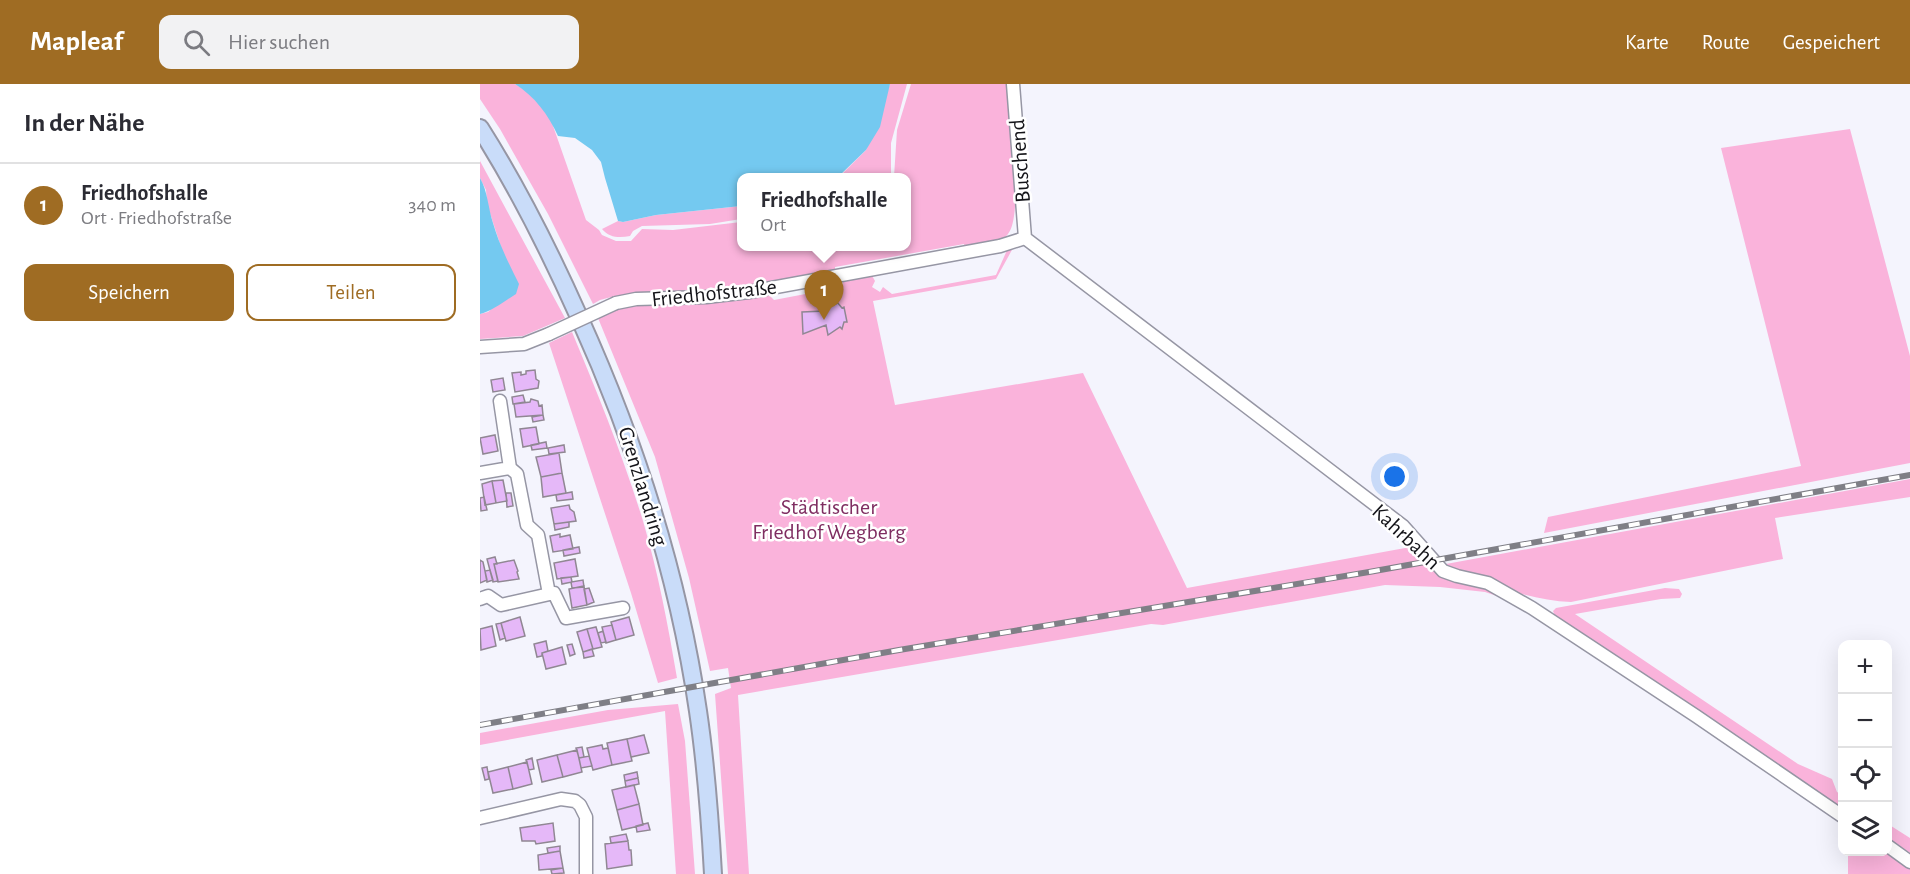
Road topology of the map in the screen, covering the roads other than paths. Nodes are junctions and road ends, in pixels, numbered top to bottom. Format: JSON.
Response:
{"nodes":[{"id":1,"x":1013,"y":84,"type":"edge"},
{"id":2,"x":480,"y":128,"type":"edge"},
{"id":3,"x":1025,"y":238,"type":"junction"},
{"id":4,"x":480,"y":347,"type":"edge"},
{"id":5,"x":500,"y":401,"type":"dead end"},
{"id":6,"x":510,"y":468,"type":"junction"},
{"id":7,"x":480,"y":473,"type":"edge"},
{"id":8,"x":549,"y":594,"type":"junction"},
{"id":9,"x":480,"y":599,"type":"edge"},
{"id":10,"x":623,"y":608,"type":"dead end"},
{"id":11,"x":1838,"y":813,"type":"edge"},
{"id":12,"x":480,"y":818,"type":"edge"},
{"id":13,"x":1892,"y":849,"type":"edge"},
{"id":14,"x":1910,"y":862,"type":"edge"},
{"id":15,"x":586,"y":874,"type":"edge"},
{"id":16,"x":713,"y":874,"type":"edge"}],
"edges":[{"from":1,"to":3,"type":"street","name":"Buschend"},
{"from":2,"to":16,"type":"main road","name":"Grenzlandring"},
{"from":3,"to":4,"type":"street","name":"Friedhofstraße","bridge":true},
{"from":3,"to":11,"type":"street","name":"Kahrbahn"},
{"from":5,"to":6,"type":"street"},
{"from":6,"to":7,"type":"street"},
{"from":6,"to":8,"type":"street"},
{"from":8,"to":9,"type":"street"},
{"from":8,"to":10,"type":"street"},
{"from":12,"to":15,"type":"street"},
{"from":13,"to":14,"type":"street"}]}
